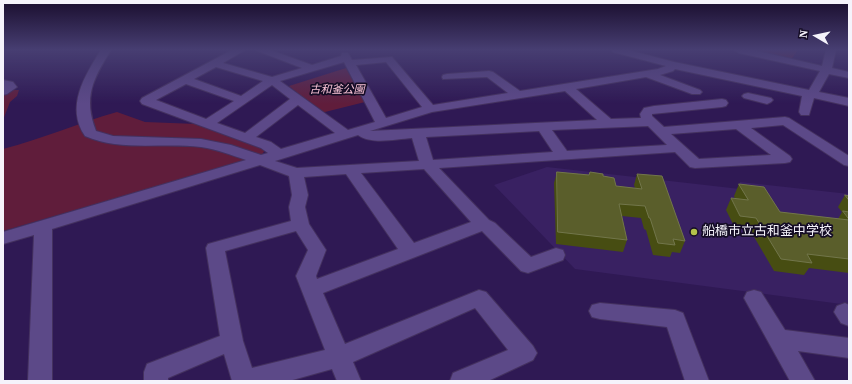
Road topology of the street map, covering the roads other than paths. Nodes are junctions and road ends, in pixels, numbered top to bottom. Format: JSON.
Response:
{"nodes":[{"id":1,"x":94,"y":68,"type":"edge"},
{"id":2,"x":208,"y":68,"type":"edge"},
{"id":3,"x":230,"y":68,"type":"edge"},
{"id":4,"x":312,"y":68,"type":"edge"},
{"id":5,"x":352,"y":68,"type":"edge"},
{"id":6,"x":396,"y":68,"type":"edge"},
{"id":7,"x":668,"y":68,"type":"edge"},
{"id":8,"x":687,"y":68,"type":"edge"},
{"id":9,"x":817,"y":68,"type":"edge"},
{"id":10,"x":826,"y":70,"type":"junction"},
{"id":11,"x":646,"y":74,"type":"junction"},
{"id":12,"x":849,"y":75,"type":"edge"},
{"id":13,"x":447,"y":78,"type":"dead end"},
{"id":14,"x":185,"y":80,"type":"junction"},
{"id":15,"x":272,"y":80,"type":"junction"},
{"id":16,"x":3,"y":83,"type":"edge"},
{"id":17,"x":566,"y":86,"type":"junction"},
{"id":18,"x":771,"y":86,"type":"junction"},
{"id":19,"x":3,"y":92,"type":"edge"},
{"id":20,"x":696,"y":92,"type":"dead end"},
{"id":21,"x":518,"y":94,"type":"junction"},
{"id":22,"x":810,"y":94,"type":"junction"},
{"id":23,"x":748,"y":96,"type":"dead end"},
{"id":24,"x":298,"y":99,"type":"junction"},
{"id":25,"x":243,"y":100,"type":"junction"},
{"id":26,"x":849,"y":102,"type":"edge"},
{"id":27,"x":722,"y":103,"type":"dead end"},
{"id":28,"x":430,"y":109,"type":"junction"},
{"id":29,"x":805,"y":112,"type":"dead end"},
{"id":30,"x":382,"y":123,"type":"junction"},
{"id":31,"x":608,"y":123,"type":"junction"},
{"id":32,"x":207,"y":124,"type":"junction"},
{"id":33,"x":740,"y":126,"type":"junction"},
{"id":34,"x":543,"y":127,"type":"junction"},
{"id":35,"x":655,"y":127,"type":"junction"},
{"id":36,"x":359,"y":130,"type":"junction"},
{"id":37,"x":345,"y":134,"type":"junction"},
{"id":38,"x":418,"y":134,"type":"junction"},
{"id":39,"x":246,"y":138,"type":"junction"},
{"id":40,"x":679,"y":148,"type":"junction"},
{"id":41,"x":279,"y":154,"type":"junction"},
{"id":42,"x":563,"y":156,"type":"junction"},
{"id":43,"x":259,"y":160,"type":"junction"},
{"id":44,"x":849,"y":162,"type":"edge"},
{"id":45,"x":427,"y":164,"type":"junction"},
{"id":46,"x":350,"y":169,"type":"junction"},
{"id":47,"x":296,"y":173,"type":"junction"},
{"id":48,"x":300,"y":224,"type":"junction"},
{"id":49,"x":483,"y":224,"type":"junction"},
{"id":50,"x":43,"y":226,"type":"junction"},
{"id":51,"x":3,"y":238,"type":"edge"},
{"id":52,"x":410,"y":252,"type":"junction"},
{"id":53,"x":556,"y":255,"type":"dead end"},
{"id":54,"x":313,"y":289,"type":"junction"},
{"id":55,"x":754,"y":298,"type":"dead end"},
{"id":56,"x":600,"y":311,"type":"dead end"},
{"id":57,"x":778,"y":339,"type":"junction"},
{"id":58,"x":232,"y":341,"type":"junction"},
{"id":59,"x":849,"y":348,"type":"edge"},
{"id":60,"x":340,"y":357,"type":"junction"},
{"id":61,"x":40,"y":381,"type":"edge"},
{"id":62,"x":156,"y":381,"type":"edge"},
{"id":63,"x":246,"y":381,"type":"edge"},
{"id":64,"x":349,"y":381,"type":"edge"},
{"id":65,"x":462,"y":381,"type":"edge"},
{"id":66,"x":697,"y":381,"type":"edge"},
{"id":67,"x":803,"y":381,"type":"edge"}],
"edges":[{"from":1,"to":43,"type":"street"},
{"from":2,"to":14,"type":"street"},
{"from":3,"to":15,"type":"street"},
{"from":4,"to":15,"type":"street"},
{"from":5,"to":30,"type":"street"},
{"from":6,"to":28,"type":"street"},
{"from":7,"to":11,"type":"street"},
{"from":8,"to":18,"type":"street"},
{"from":9,"to":10,"type":"street"},
{"from":10,"to":12,"type":"street"},
{"from":10,"to":22,"type":"street"},
{"from":11,"to":17,"type":"street"},
{"from":11,"to":20,"type":"street"},
{"from":13,"to":21,"type":"street"},
{"from":14,"to":25,"type":"street"},
{"from":14,"to":32,"type":"street"},
{"from":15,"to":24,"type":"street"},
{"from":15,"to":25,"type":"street"},
{"from":16,"to":19,"type":"street"},
{"from":17,"to":21,"type":"street"},
{"from":17,"to":31,"type":"street"},
{"from":18,"to":22,"type":"street"},
{"from":18,"to":23,"type":"street"},
{"from":21,"to":28,"type":"street"},
{"from":22,"to":26,"type":"street"},
{"from":22,"to":29,"type":"street"},
{"from":24,"to":37,"type":"street"},
{"from":24,"to":39,"type":"street"},
{"from":25,"to":32,"type":"street"},
{"from":27,"to":35,"type":"street"},
{"from":28,"to":30,"type":"street"},
{"from":30,"to":36,"type":"street"},
{"from":31,"to":34,"type":"street"},
{"from":31,"to":35,"type":"street"},
{"from":32,"to":39,"type":"street"},
{"from":33,"to":35,"type":"street"},
{"from":33,"to":40,"type":"street"},
{"from":33,"to":44,"type":"street"},
{"from":34,"to":38,"type":"street"},
{"from":34,"to":42,"type":"street"},
{"from":35,"to":40,"type":"street"},
{"from":36,"to":37,"type":"street"},
{"from":36,"to":38,"type":"street"},
{"from":37,"to":41,"type":"street"},
{"from":38,"to":45,"type":"street"},
{"from":39,"to":41,"type":"street"},
{"from":40,"to":42,"type":"street"},
{"from":41,"to":43,"type":"street"},
{"from":42,"to":45,"type":"street"},
{"from":43,"to":47,"type":"street"},
{"from":43,"to":50,"type":"street"},
{"from":45,"to":46,"type":"street"},
{"from":45,"to":49,"type":"street"},
{"from":46,"to":47,"type":"street"},
{"from":46,"to":52,"type":"street"},
{"from":47,"to":48,"type":"street"},
{"from":48,"to":54,"type":"street"},
{"from":48,"to":58,"type":"street"},
{"from":49,"to":52,"type":"street"},
{"from":49,"to":53,"type":"street"},
{"from":50,"to":51,"type":"street"},
{"from":50,"to":61,"type":"street"},
{"from":52,"to":54,"type":"street"},
{"from":54,"to":60,"type":"street"},
{"from":55,"to":57,"type":"street"},
{"from":56,"to":66,"type":"street"},
{"from":57,"to":59,"type":"street"},
{"from":57,"to":67,"type":"street"},
{"from":58,"to":62,"type":"street"},
{"from":58,"to":63,"type":"street"},
{"from":60,"to":63,"type":"street"},
{"from":60,"to":64,"type":"street"},
{"from":60,"to":65,"type":"street"}]}
